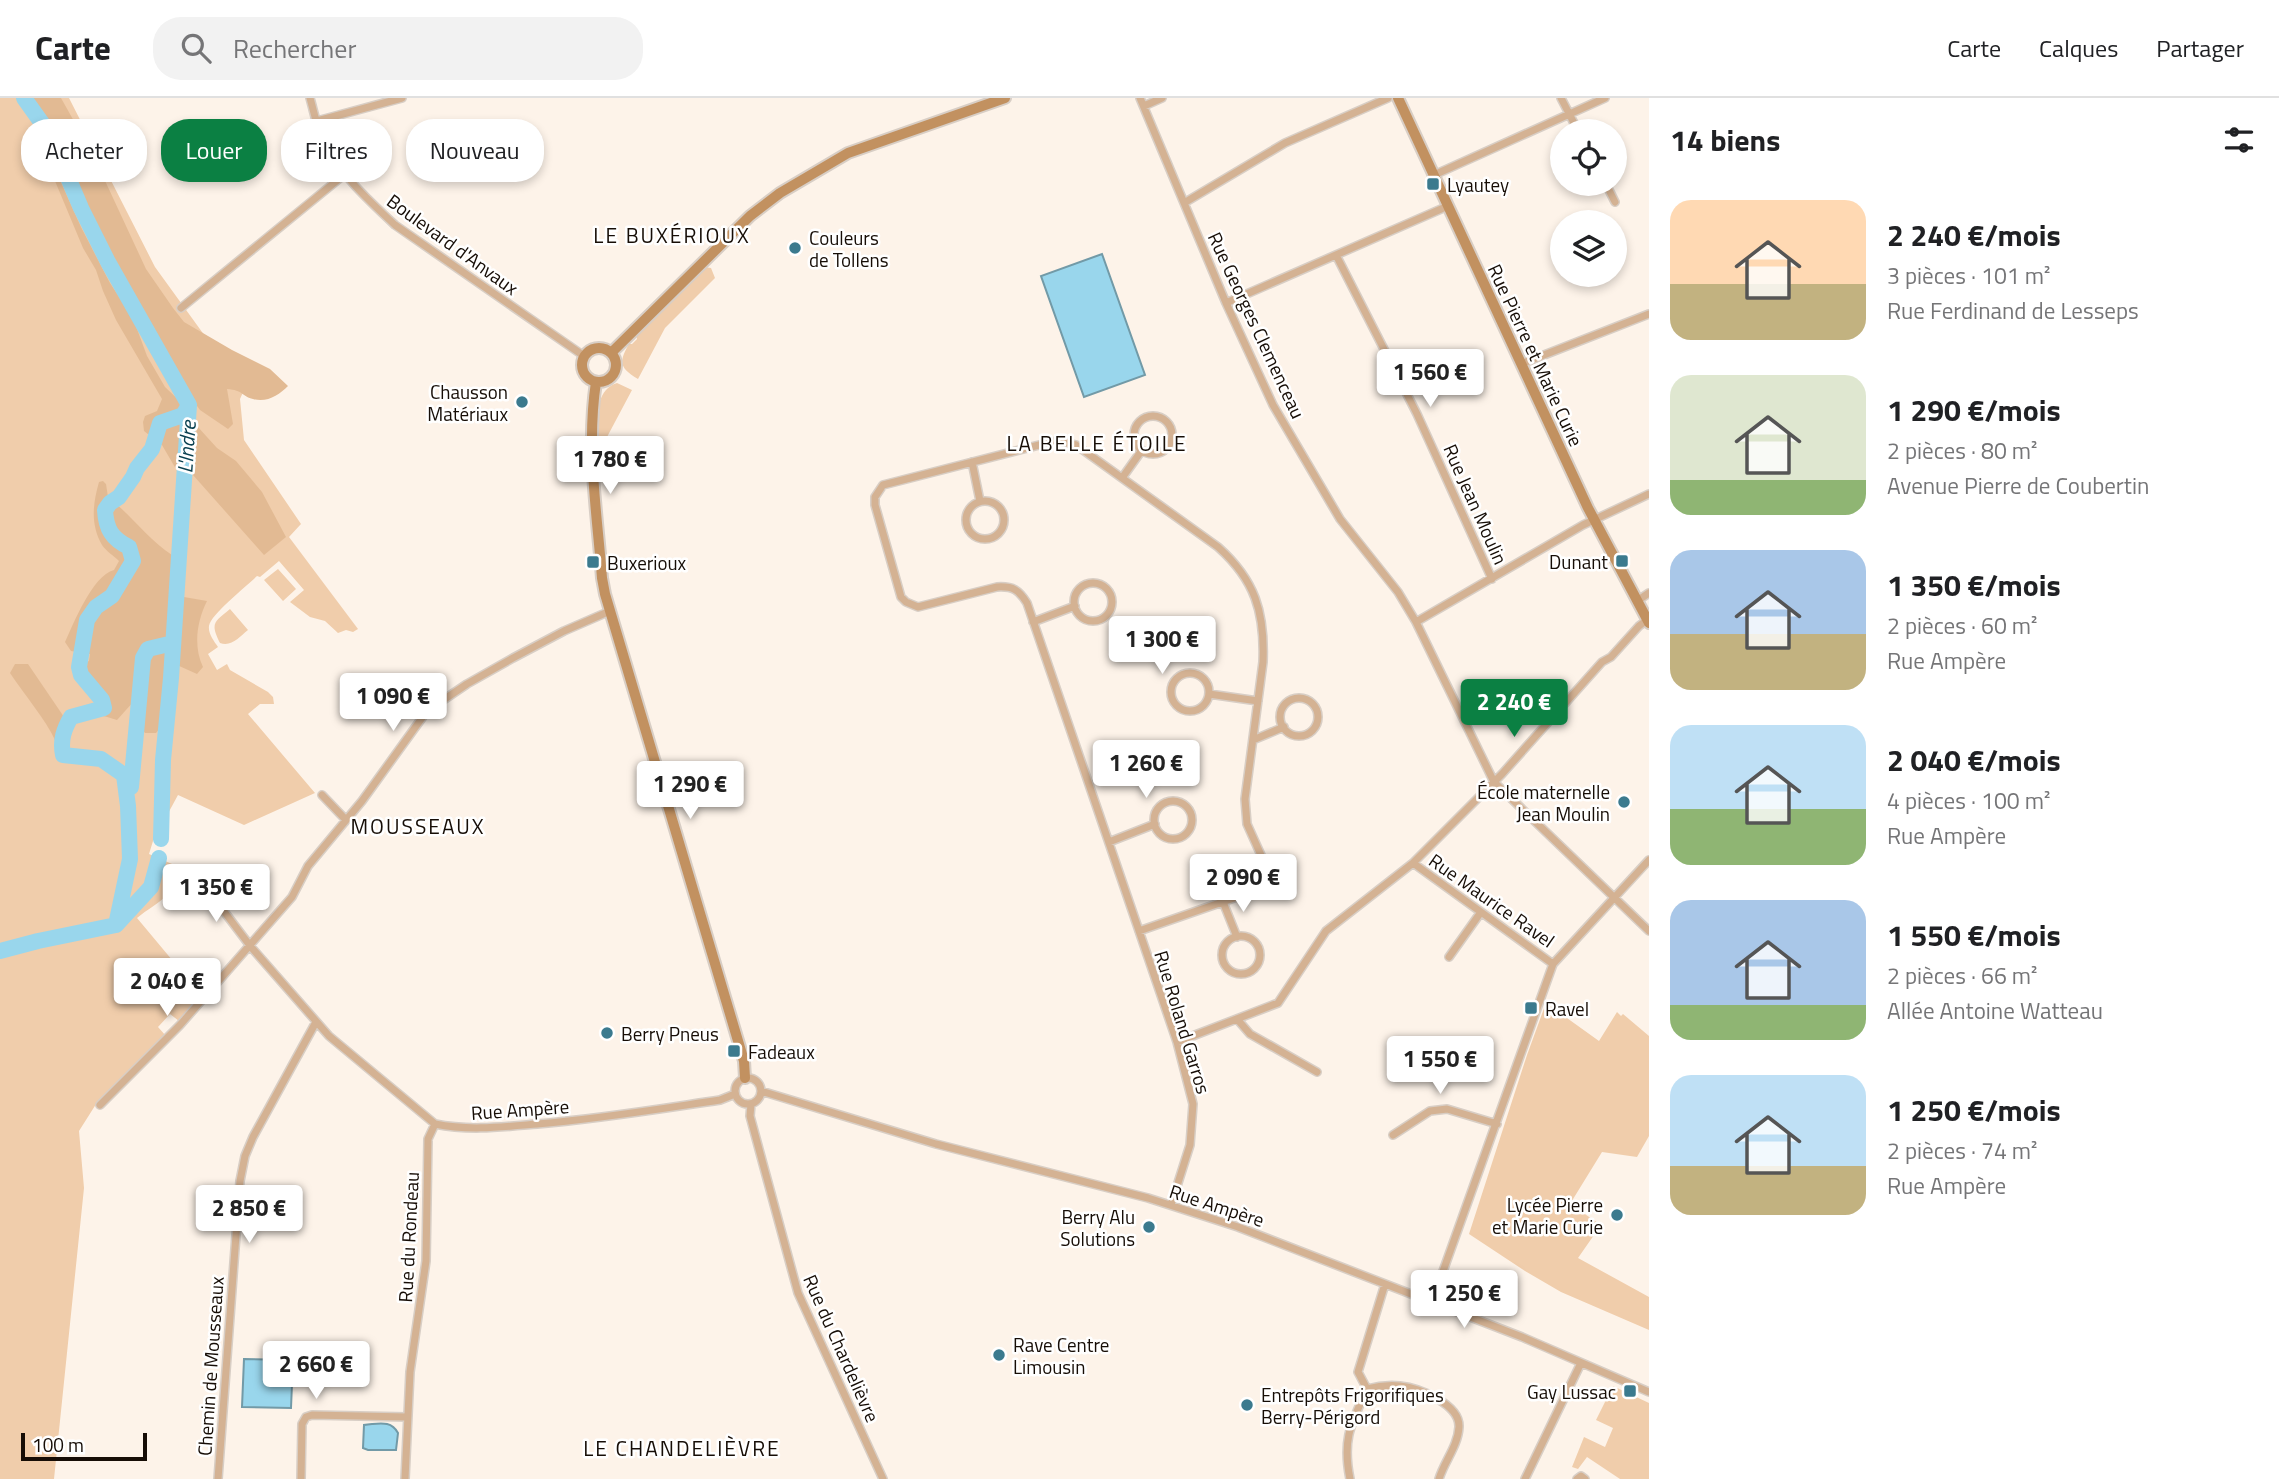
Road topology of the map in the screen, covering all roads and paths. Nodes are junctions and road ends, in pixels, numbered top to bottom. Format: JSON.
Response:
{"nodes":[{"id":1,"x":310,"y":98,"type":"edge"},
{"id":2,"x":402,"y":98,"type":"edge"},
{"id":3,"x":1005,"y":98,"type":"edge"},
{"id":4,"x":1140,"y":98,"type":"edge"},
{"id":5,"x":1162,"y":98,"type":"edge"},
{"id":6,"x":1388,"y":98,"type":"edge"},
{"id":7,"x":1398,"y":98,"type":"edge"},
{"id":8,"x":1561,"y":98,"type":"edge"},
{"id":9,"x":1605,"y":98,"type":"edge"},
{"id":10,"x":1144,"y":106,"type":"junction"},
{"id":11,"x":1569,"y":114,"type":"junction"},
{"id":12,"x":316,"y":119,"type":"edge"},
{"id":13,"x":324,"y":119,"type":"edge"},
{"id":14,"x":1572,"y":119,"type":"edge"},
{"id":15,"x":1434,"y":175,"type":"junction"},
{"id":16,"x":335,"y":182,"type":"edge"},
{"id":17,"x":352,"y":182,"type":"edge"},
{"id":18,"x":1612,"y":196,"type":"edge"},
{"id":19,"x":1615,"y":202,"type":"dead end"},
{"id":20,"x":1184,"y":203,"type":"junction"},
{"id":21,"x":1448,"y":206,"type":"junction"},
{"id":22,"x":1336,"y":255,"type":"junction"},
{"id":23,"x":1226,"y":303,"type":"junction"},
{"id":24,"x":181,"y":309,"type":"dead end"},
{"id":25,"x":1649,"y":314,"type":"edge"},
{"id":26,"x":611,"y":353,"type":"junction"},
{"id":27,"x":583,"y":356,"type":"junction"},
{"id":28,"x":1521,"y":364,"type":"junction"},
{"id":29,"x":596,"y":382,"type":"junction"},
{"id":30,"x":1142,"y":450,"type":"junction"},
{"id":31,"x":972,"y":462,"type":"junction"},
{"id":32,"x":1122,"y":478,"type":"junction"},
{"id":33,"x":1649,"y":494,"type":"edge"},
{"id":34,"x":980,"y":501,"type":"junction"},
{"id":35,"x":1594,"y":520,"type":"junction"},
{"id":36,"x":1492,"y":579,"type":"junction"},
{"id":37,"x":1649,"y":593,"type":"edge"},
{"id":38,"x":1637,"y":601,"type":"junction"},
{"id":39,"x":1075,"y":606,"type":"junction"},
{"id":40,"x":610,"y":611,"type":"junction"},
{"id":41,"x":1033,"y":622,"type":"junction"},
{"id":42,"x":1416,"y":622,"type":"junction"},
{"id":43,"x":1648,"y":622,"type":"edge"},
{"id":44,"x":1209,"y":694,"type":"junction"},
{"id":45,"x":1258,"y":701,"type":"junction"},
{"id":46,"x":1284,"y":727,"type":"junction"},
{"id":47,"x":1252,"y":740,"type":"junction"},
{"id":48,"x":1494,"y":782,"type":"junction"},
{"id":49,"x":321,"y":795,"type":"dead end"},
{"id":50,"x":346,"y":820,"type":"junction"},
{"id":51,"x":1154,"y":824,"type":"junction"},
{"id":52,"x":1108,"y":842,"type":"junction"},
{"id":53,"x":1649,"y":860,"type":"edge"},
{"id":54,"x":1413,"y":863,"type":"junction"},
{"id":55,"x":204,"y":885,"type":"dead end"},
{"id":56,"x":1614,"y":897,"type":"junction"},
{"id":57,"x":1223,"y":902,"type":"junction"},
{"id":58,"x":1481,"y":912,"type":"junction"},
{"id":59,"x":1139,"y":931,"type":"junction"},
{"id":60,"x":1649,"y":931,"type":"edge"},
{"id":61,"x":1237,"y":937,"type":"junction"},
{"id":62,"x":251,"y":947,"type":"junction"},
{"id":63,"x":1449,"y":957,"type":"dead end"},
{"id":64,"x":1553,"y":964,"type":"junction"},
{"id":65,"x":1237,"y":1019,"type":"junction"},
{"id":66,"x":316,"y":1022,"type":"junction"},
{"id":67,"x":1177,"y":1042,"type":"junction"},
{"id":68,"x":1317,"y":1072,"type":"dead end"},
{"id":69,"x":745,"y":1078,"type":"junction"},
{"id":70,"x":761,"y":1091,"type":"junction"},
{"id":71,"x":735,"y":1094,"type":"junction"},
{"id":72,"x":751,"y":1104,"type":"junction"},
{"id":73,"x":100,"y":1105,"type":"dead end"},
{"id":74,"x":435,"y":1124,"type":"junction"},
{"id":75,"x":1497,"y":1124,"type":"junction"},
{"id":76,"x":1393,"y":1135,"type":"dead end"},
{"id":77,"x":1171,"y":1205,"type":"junction"},
{"id":78,"x":1385,"y":1284,"type":"junction"},
{"id":79,"x":1432,"y":1302,"type":"junction"},
{"id":80,"x":1581,"y":1363,"type":"junction"},
{"id":81,"x":1367,"y":1388,"type":"junction"},
{"id":82,"x":1649,"y":1392,"type":"edge"},
{"id":83,"x":407,"y":1417,"type":"junction"},
{"id":84,"x":218,"y":1479,"type":"edge"},
{"id":85,"x":301,"y":1479,"type":"edge"},
{"id":86,"x":405,"y":1479,"type":"edge"},
{"id":87,"x":883,"y":1479,"type":"edge"},
{"id":88,"x":1350,"y":1479,"type":"edge"},
{"id":89,"x":1439,"y":1479,"type":"edge"},
{"id":90,"x":1525,"y":1479,"type":"edge"},
{"id":91,"x":1577,"y":1479,"type":"edge"},
{"id":92,"x":1585,"y":1479,"type":"edge"}],
"edges":[{"from":1,"to":12,"type":"street","name":"Boulevard d'Anvaux"},
{"from":2,"to":13,"type":"street"},
{"from":3,"to":26,"type":"street"},
{"from":4,"to":10,"type":"street","name":"Rue Georges Clemenceau"},
{"from":5,"to":10,"type":"street"},
{"from":6,"to":20,"type":"street"},
{"from":7,"to":15,"type":"street","name":"Rue Pierre et Marie Curie"},
{"from":8,"to":11,"type":"street"},
{"from":9,"to":11,"type":"street"},
{"from":10,"to":20,"type":"street","name":"Rue Georges Clemenceau"},
{"from":11,"to":14,"type":"street"},
{"from":11,"to":15,"type":"street"},
{"from":15,"to":21,"type":"street","name":"Rue Pierre et Marie Curie"},
{"from":16,"to":24,"type":"street"},
{"from":17,"to":27,"type":"street","name":"Boulevard d'Anvaux"},
{"from":18,"to":19,"type":"street"},
{"from":20,"to":23,"type":"street","name":"Rue Georges Clemenceau"},
{"from":21,"to":22,"type":"street"},
{"from":21,"to":28,"type":"street","name":"Rue Pierre et Marie Curie"},
{"from":22,"to":23,"type":"street"},
{"from":22,"to":36,"type":"street","name":"Rue Jean Moulin"},
{"from":23,"to":42,"type":"street","name":"Rue Georges Clemenceau"},
{"from":25,"to":28,"type":"street"},
{"from":26,"to":27,"type":"street"},
{"from":26,"to":29,"type":"street"},
{"from":27,"to":29,"type":"street"},
{"from":28,"to":35,"type":"street","name":"Rue Pierre et Marie Curie"},
{"from":29,"to":40,"type":"street"},
{"from":30,"to":30,"type":"street"},
{"from":30,"to":32,"type":"street"},
{"from":31,"to":32,"type":"street","name":"Rue Roland Garros"},
{"from":31,"to":34,"type":"street"},
{"from":31,"to":41,"type":"street","name":"Rue Roland Garros"},
{"from":32,"to":45,"type":"street","name":"Rue Roland Garros"},
{"from":33,"to":35,"type":"street"},
{"from":34,"to":34,"type":"street"},
{"from":35,"to":36,"type":"street"},
{"from":35,"to":38,"type":"street","name":"Rue Pierre et Marie Curie"},
{"from":36,"to":42,"type":"street"},
{"from":37,"to":38,"type":"street"},
{"from":38,"to":43,"type":"street","name":"Rue Pierre et Marie Curie"},
{"from":39,"to":39,"type":"street"},
{"from":39,"to":41,"type":"street"},
{"from":40,"to":50,"type":"street"},
{"from":40,"to":69,"type":"street"},
{"from":41,"to":52,"type":"street","name":"Rue Roland Garros"},
{"from":42,"to":48,"type":"street","name":"Rue Georges Clemenceau"},
{"from":43,"to":48,"type":"street"},
{"from":44,"to":44,"type":"street"},
{"from":44,"to":45,"type":"street"},
{"from":45,"to":47,"type":"street","name":"Rue Roland Garros"},
{"from":46,"to":46,"type":"street"},
{"from":46,"to":47,"type":"street"},
{"from":47,"to":57,"type":"street","name":"Rue Roland Garros"},
{"from":48,"to":54,"type":"street"},
{"from":48,"to":56,"type":"street"},
{"from":49,"to":50,"type":"street"},
{"from":50,"to":62,"type":"street"},
{"from":51,"to":51,"type":"street"},
{"from":51,"to":52,"type":"street"},
{"from":52,"to":59,"type":"street","name":"Rue Roland Garros"},
{"from":53,"to":56,"type":"street"},
{"from":54,"to":58,"type":"street","name":"Rue Maurice Ravel"},
{"from":54,"to":65,"type":"street"},
{"from":55,"to":62,"type":"street"},
{"from":56,"to":60,"type":"street"},
{"from":56,"to":64,"type":"street"},
{"from":57,"to":59,"type":"street","name":"Rue Roland Garros"},
{"from":57,"to":61,"type":"street"},
{"from":58,"to":63,"type":"street"},
{"from":58,"to":64,"type":"street","name":"Rue Maurice Ravel"},
{"from":59,"to":67,"type":"street","name":"Rue Roland Garros"},
{"from":61,"to":61,"type":"street"},
{"from":62,"to":66,"type":"street"},
{"from":62,"to":73,"type":"street"},
{"from":64,"to":75,"type":"street"},
{"from":65,"to":67,"type":"street"},
{"from":65,"to":68,"type":"street"},
{"from":66,"to":74,"type":"street"},
{"from":66,"to":84,"type":"street","name":"Chemin de Mousseaux"},
{"from":67,"to":77,"type":"street","name":"Rue Roland Garros"},
{"from":69,"to":70,"type":"street"},
{"from":69,"to":71,"type":"street"},
{"from":70,"to":72,"type":"street"},
{"from":70,"to":77,"type":"street","name":"Rue Ampère"},
{"from":71,"to":72,"type":"street"},
{"from":71,"to":74,"type":"street","name":"Rue Ampère"},
{"from":72,"to":87,"type":"street","name":"Rue du Chardelièvre"},
{"from":74,"to":83,"type":"street","name":"Rue du Rondeau"},
{"from":75,"to":76,"type":"street"},
{"from":75,"to":79,"type":"street"},
{"from":77,"to":78,"type":"street","name":"Rue Ampère"},
{"from":78,"to":79,"type":"street","name":"Rue Ampère"},
{"from":78,"to":81,"type":"street"},
{"from":79,"to":80,"type":"street","name":"Rue Ampère"},
{"from":80,"to":82,"type":"street","name":"Rue Ampère"},
{"from":80,"to":90,"type":"street"},
{"from":81,"to":88,"type":"street"},
{"from":81,"to":89,"type":"street"},
{"from":83,"to":85,"type":"street"},
{"from":83,"to":86,"type":"street","name":"Rue du Rondeau"},
{"from":91,"to":92,"type":"street"}]}
